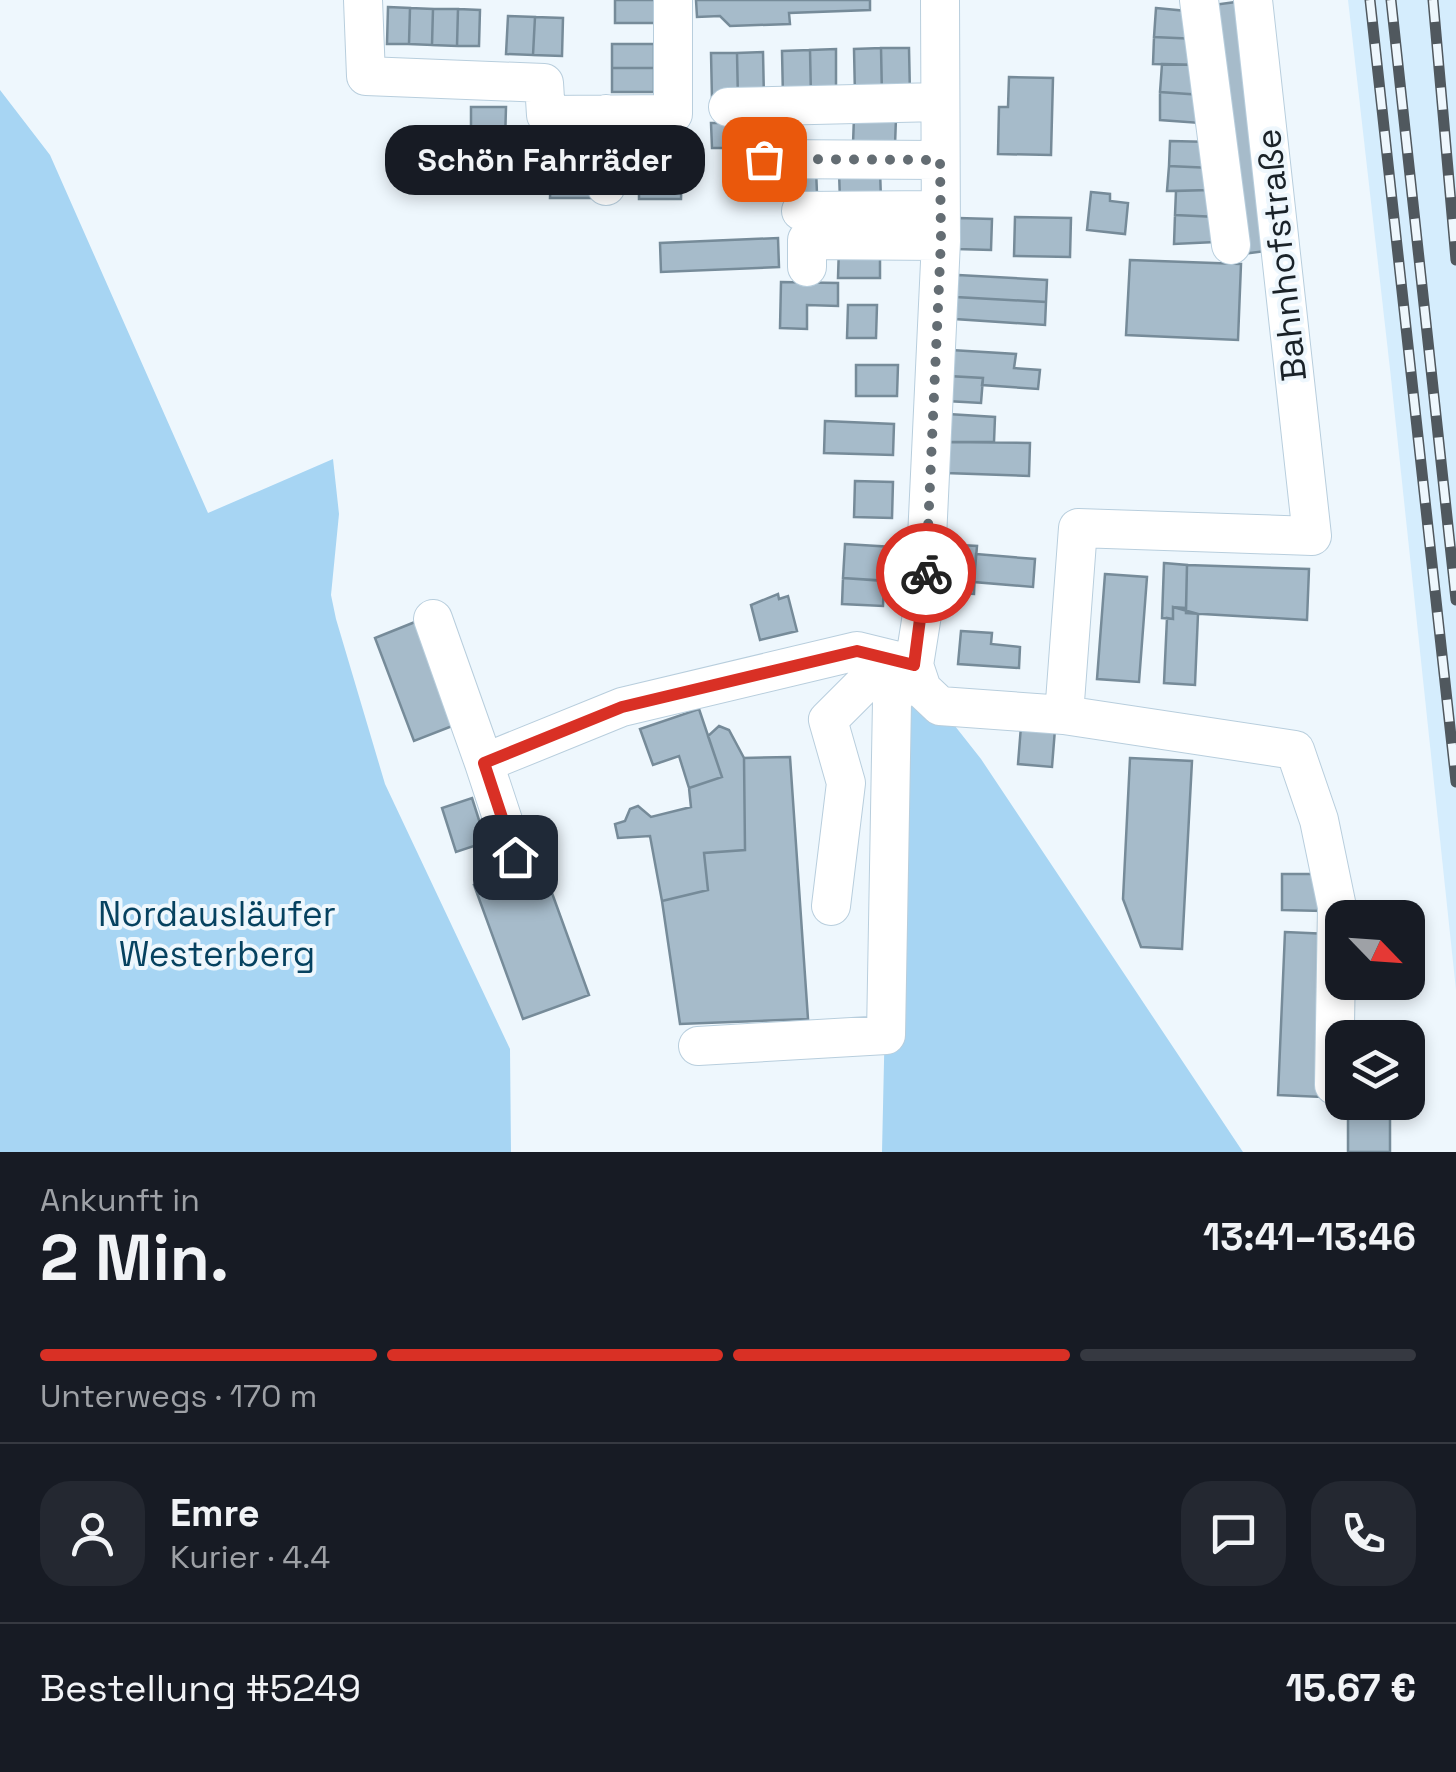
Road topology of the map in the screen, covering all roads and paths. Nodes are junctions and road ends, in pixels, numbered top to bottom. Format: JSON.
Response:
{"nodes":[{"id":1,"x":362,"y":0,"type":"edge"},
{"id":2,"x":674,"y":0,"type":"edge"},
{"id":3,"x":940,"y":0,"type":"edge"},
{"id":4,"x":1199,"y":0,"type":"edge"},
{"id":5,"x":1253,"y":0,"type":"edge"},
{"id":6,"x":940,"y":102,"type":"junction"},
{"id":7,"x":728,"y":107,"type":"dead end"},
{"id":8,"x":606,"y":114,"type":"junction"},
{"id":9,"x":764,"y":159,"type":"dead end"},
{"id":10,"x":940,"y":160,"type":"junction"},
{"id":11,"x":606,"y":186,"type":"dead end"},
{"id":12,"x":801,"y":211,"type":"dead end"},
{"id":13,"x":940,"y":225,"type":"junction"},
{"id":14,"x":1231,"y":246,"type":"dead end"},
{"id":15,"x":807,"y":267,"type":"dead end"},
{"id":16,"x":433,"y":620,"type":"dead end"},
{"id":17,"x":902,"y":662,"type":"junction"},
{"id":18,"x":1064,"y":715,"type":"junction"},
{"id":19,"x":484,"y":763,"type":"junction"},
{"id":20,"x":515,"y":857,"type":"dead end"},
{"id":21,"x":831,"y":906,"type":"dead end"},
{"id":22,"x":1335,"y":1020,"type":"edge"},
{"id":23,"x":698,"y":1046,"type":"dead end"}],
"edges":[{"from":1,"to":8,"type":"street"},
{"from":2,"to":8,"type":"street"},
{"from":3,"to":6,"type":"street"},
{"from":4,"to":14,"type":"street"},
{"from":5,"to":18,"type":"street","name":"Bahnhofstraße"},
{"from":6,"to":7,"type":"street"},
{"from":6,"to":10,"type":"street"},
{"from":8,"to":11,"type":"street"},
{"from":9,"to":10,"type":"street"},
{"from":10,"to":13,"type":"street"},
{"from":12,"to":13,"type":"street"},
{"from":13,"to":15,"type":"street"},
{"from":13,"to":17,"type":"street"},
{"from":16,"to":19,"type":"street"},
{"from":17,"to":18,"type":"street"},
{"from":17,"to":19,"type":"street"},
{"from":17,"to":21,"type":"street"},
{"from":17,"to":23,"type":"street"},
{"from":18,"to":22,"type":"street"},
{"from":19,"to":20,"type":"street"}]}
